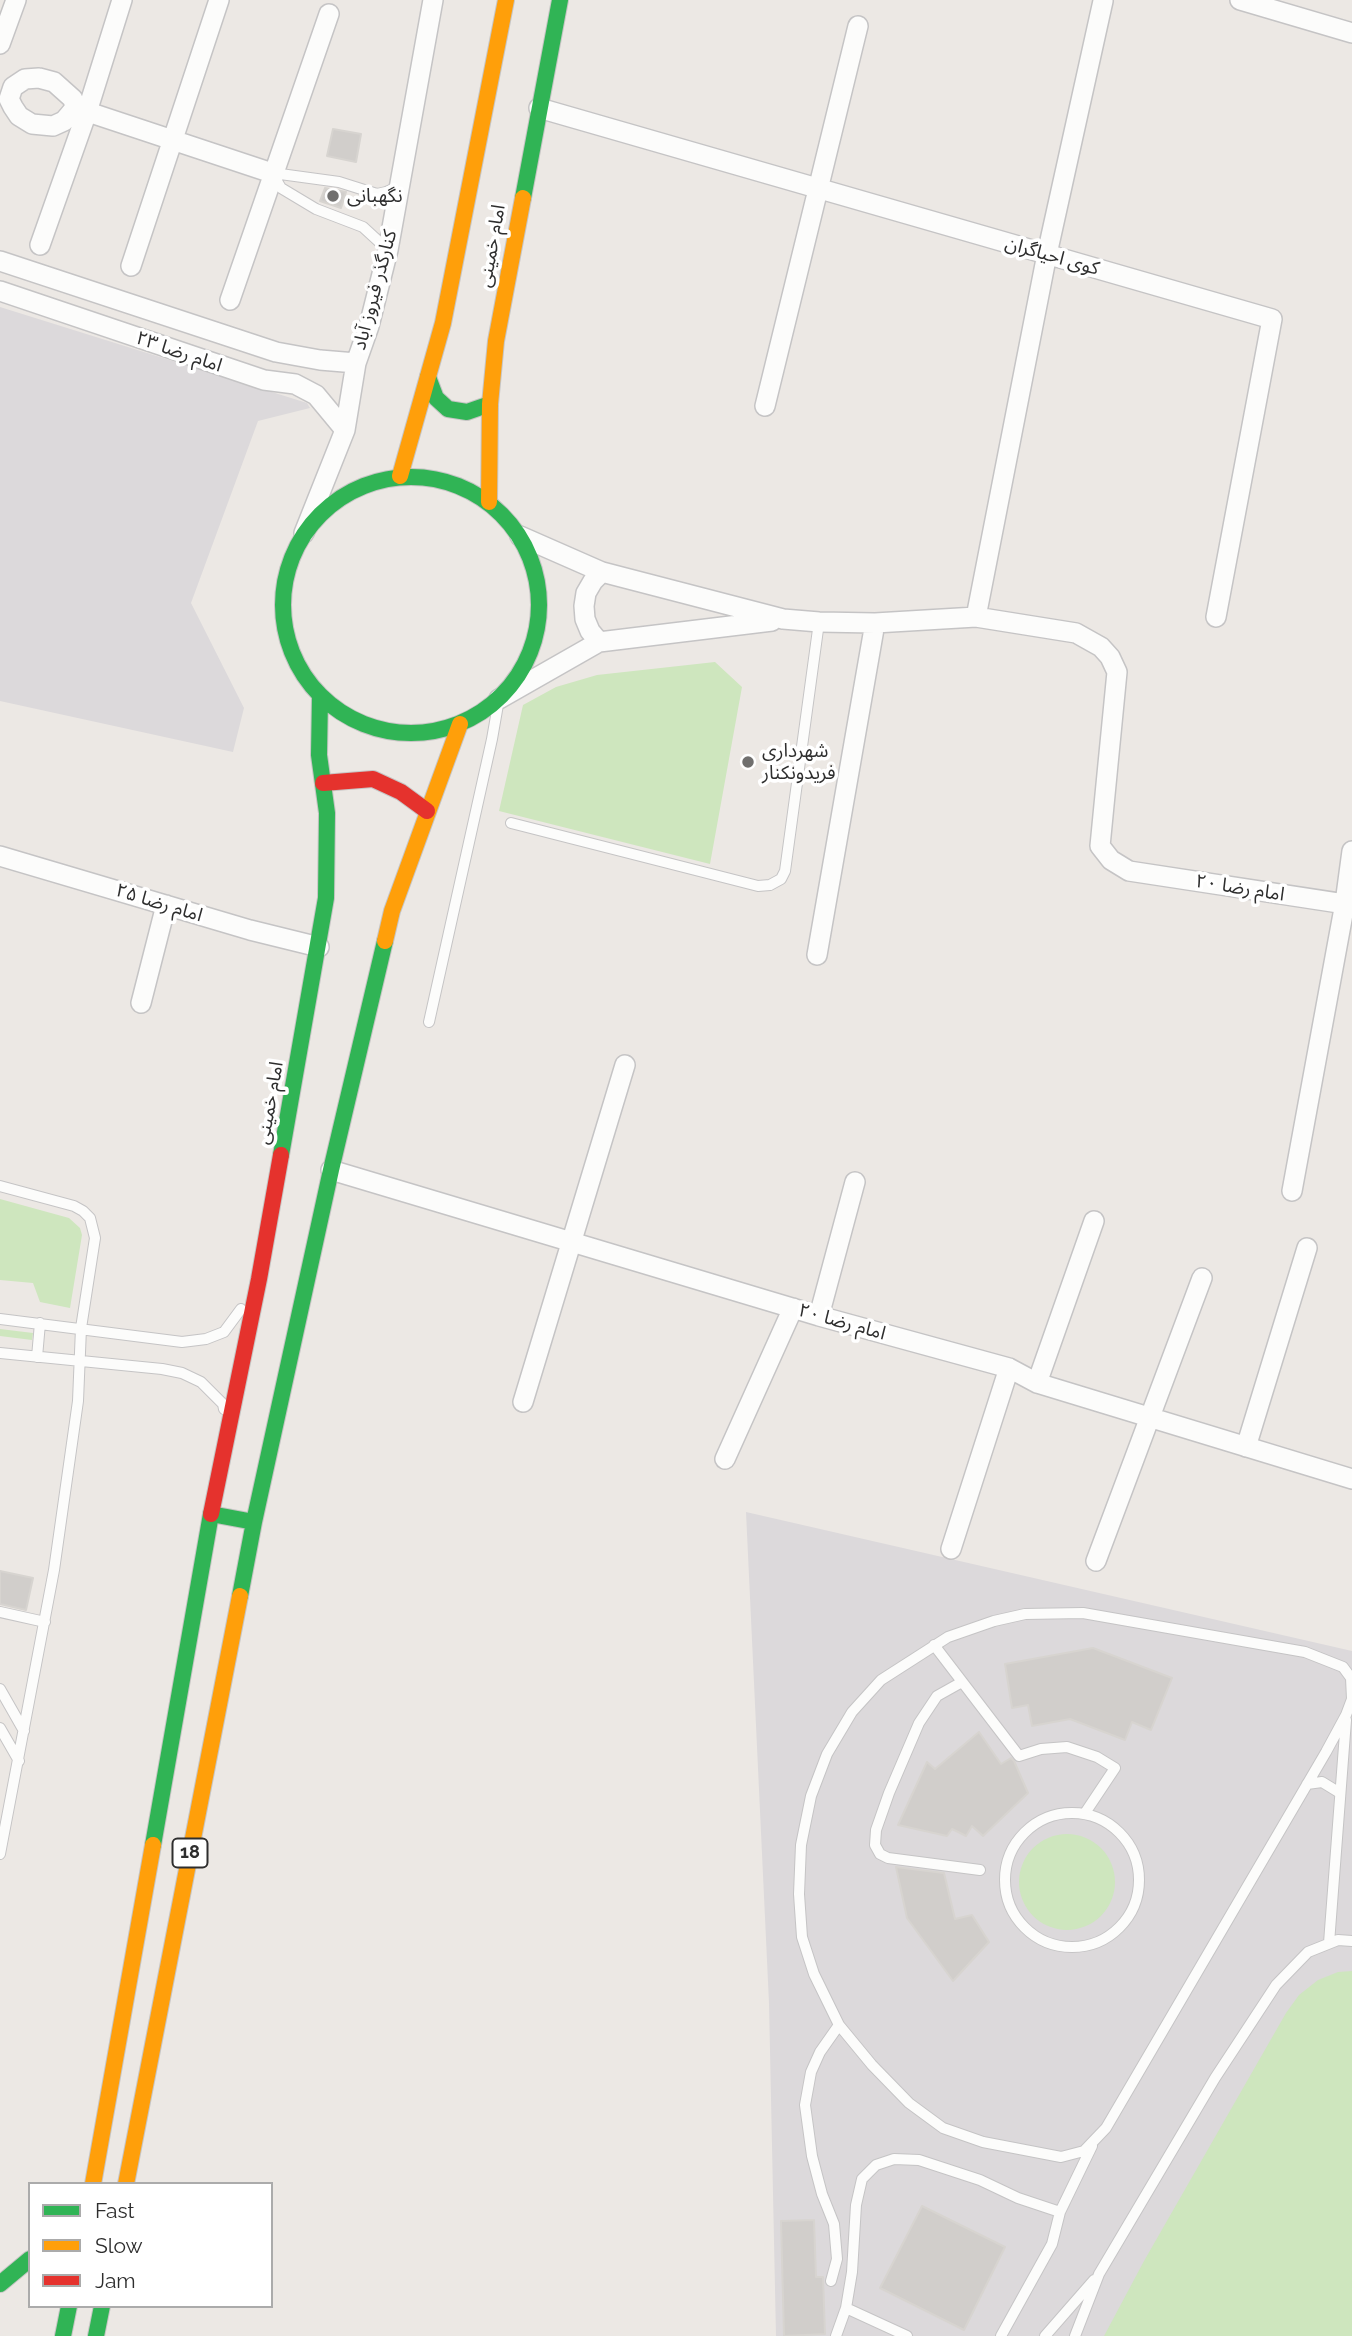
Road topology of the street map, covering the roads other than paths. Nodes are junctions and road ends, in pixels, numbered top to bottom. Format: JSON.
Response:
{"nodes":[{"id":1,"x":16,"y":0,"type":"edge"},
{"id":2,"x":122,"y":0,"type":"edge"},
{"id":3,"x":219,"y":0,"type":"edge"},
{"id":4,"x":433,"y":0,"type":"edge"},
{"id":5,"x":506,"y":0,"type":"edge"},
{"id":6,"x":560,"y":0,"type":"edge"},
{"id":7,"x":1240,"y":0,"type":"edge"},
{"id":8,"x":1103,"y":1,"type":"edge"},
{"id":9,"x":329,"y":14,"type":"dead end"},
{"id":10,"x":858,"y":26,"type":"dead end"},
{"id":11,"x":1352,"y":33,"type":"edge"},
{"id":12,"x":0,"y":44,"type":"edge"},
{"id":13,"x":6,"y":85,"type":"edge"},
{"id":14,"x":539,"y":108,"type":"junction"},
{"id":15,"x":81,"y":110,"type":"junction"},
{"id":16,"x":173,"y":139,"type":"junction"},
{"id":17,"x":272,"y":173,"type":"junction"},
{"id":18,"x":400,"y":186,"type":"junction"},
{"id":19,"x":818,"y":188,"type":"junction"},
{"id":20,"x":40,"y":245,"type":"dead end"},
{"id":21,"x":388,"y":250,"type":"junction"},
{"id":22,"x":1047,"y":254,"type":"junction"},
{"id":23,"x":0,"y":261,"type":"edge"},
{"id":24,"x":131,"y":266,"type":"dead end"},
{"id":25,"x":0,"y":291,"type":"edge"},
{"id":26,"x":230,"y":300,"type":"dead end"},
{"id":27,"x":356,"y":363,"type":"junction"},
{"id":28,"x":428,"y":377,"type":"junction"},
{"id":29,"x":490,"y":404,"type":"junction"},
{"id":30,"x":765,"y":406,"type":"dead end"},
{"id":31,"x":345,"y":430,"type":"junction"},
{"id":32,"x":400,"y":477,"type":"junction"},
{"id":33,"x":489,"y":502,"type":"junction"},
{"id":34,"x":304,"y":533,"type":"junction"},
{"id":35,"x":520,"y":536,"type":"junction"},
{"id":36,"x":602,"y":572,"type":"junction"},
{"id":37,"x":976,"y":617,"type":"junction"},
{"id":38,"x":1216,"y":617,"type":"dead end"},
{"id":39,"x":783,"y":619,"type":"junction"},
{"id":40,"x":819,"y":622,"type":"junction"},
{"id":41,"x":875,"y":623,"type":"junction"},
{"id":42,"x":599,"y":642,"type":"junction"},
{"id":43,"x":320,"y":696,"type":"junction"},
{"id":44,"x":499,"y":699,"type":"junction"},
{"id":45,"x":460,"y":724,"type":"junction"},
{"id":46,"x":323,"y":783,"type":"junction"},
{"id":47,"x":427,"y":811,"type":"junction"},
{"id":48,"x":512,"y":822,"type":"dead end"},
{"id":49,"x":1352,"y":851,"type":"edge"},
{"id":50,"x":0,"y":856,"type":"edge"},
{"id":51,"x":1349,"y":904,"type":"edge"},
{"id":52,"x":166,"y":905,"type":"junction"},
{"id":53,"x":319,"y":947,"type":"junction"},
{"id":54,"x":817,"y":955,"type":"dead end"},
{"id":55,"x":141,"y":1003,"type":"dead end"},
{"id":56,"x":429,"y":1022,"type":"dead end"},
{"id":57,"x":625,"y":1065,"type":"dead end"},
{"id":58,"x":331,"y":1170,"type":"junction"},
{"id":59,"x":855,"y":1182,"type":"dead end"},
{"id":60,"x":0,"y":1186,"type":"edge"},
{"id":61,"x":1292,"y":1191,"type":"dead end"},
{"id":62,"x":1094,"y":1221,"type":"dead end"},
{"id":63,"x":572,"y":1241,"type":"junction"},
{"id":64,"x":1307,"y":1248,"type":"dead end"},
{"id":65,"x":1202,"y":1278,"type":"dead end"},
{"id":66,"x":259,"y":1279,"type":"junction"},
{"id":67,"x":793,"y":1308,"type":"junction"},
{"id":68,"x":819,"y":1316,"type":"junction"},
{"id":69,"x":0,"y":1319,"type":"edge"},
{"id":70,"x":40,"y":1323,"type":"junction"},
{"id":71,"x":81,"y":1328,"type":"junction"},
{"id":72,"x":0,"y":1353,"type":"edge"},
{"id":73,"x":37,"y":1357,"type":"junction"},
{"id":74,"x":80,"y":1361,"type":"junction"},
{"id":75,"x":1009,"y":1368,"type":"junction"},
{"id":76,"x":1037,"y":1383,"type":"junction"},
{"id":77,"x":523,"y":1402,"type":"dead end"},
{"id":78,"x":1149,"y":1417,"type":"junction"},
{"id":79,"x":229,"y":1435,"type":"junction"},
{"id":80,"x":1246,"y":1447,"type":"junction"},
{"id":81,"x":725,"y":1459,"type":"dead end"},
{"id":82,"x":1352,"y":1479,"type":"edge"},
{"id":83,"x":211,"y":1514,"type":"junction"},
{"id":84,"x":254,"y":1522,"type":"junction"},
{"id":85,"x":951,"y":1549,"type":"dead end"},
{"id":86,"x":1096,"y":1561,"type":"dead end"},
{"id":87,"x":0,"y":1612,"type":"edge"},
{"id":88,"x":45,"y":1622,"type":"junction"},
{"id":89,"x":934,"y":1646,"type":"junction"},
{"id":90,"x":962,"y":1682,"type":"junction"},
{"id":91,"x":0,"y":1689,"type":"edge"},
{"id":92,"x":1346,"y":1715,"type":"junction"},
{"id":93,"x":18,"y":1720,"type":"junction"},
{"id":94,"x":0,"y":1729,"type":"edge"},
{"id":95,"x":24,"y":1732,"type":"junction"},
{"id":96,"x":1352,"y":1755,"type":"edge"},
{"id":97,"x":19,"y":1761,"type":"junction"},
{"id":98,"x":1342,"y":1768,"type":"junction"},
{"id":99,"x":1307,"y":1784,"type":"junction"},
{"id":100,"x":1340,"y":1793,"type":"junction"},
{"id":101,"x":1085,"y":1813,"type":"junction"},
{"id":102,"x":0,"y":1854,"type":"edge"},
{"id":103,"x":980,"y":1870,"type":"dead end"},
{"id":104,"x":1352,"y":1941,"type":"edge"},
{"id":105,"x":1329,"y":1943,"type":"junction"},
{"id":106,"x":839,"y":2025,"type":"junction"},
{"id":107,"x":103,"y":2133,"type":"junction"},
{"id":108,"x":1095,"y":2139,"type":"junction"},
{"id":109,"x":76,"y":2182,"type":"edge"},
{"id":110,"x":93,"y":2182,"type":"edge"},
{"id":111,"x":126,"y":2182,"type":"edge"},
{"id":112,"x":1060,"y":2212,"type":"junction"},
{"id":113,"x":28,"y":2261,"type":"edge"},
{"id":114,"x":1098,"y":2274,"type":"junction"},
{"id":115,"x":831,"y":2281,"type":"dead end"},
{"id":116,"x":0,"y":2284,"type":"edge"},
{"id":117,"x":69,"y":2308,"type":"edge"},
{"id":118,"x":102,"y":2308,"type":"edge"},
{"id":119,"x":846,"y":2308,"type":"junction"},
{"id":120,"x":63,"y":2336,"type":"edge"},
{"id":121,"x":96,"y":2336,"type":"edge"},
{"id":122,"x":835,"y":2336,"type":"edge"},
{"id":123,"x":907,"y":2336,"type":"edge"},
{"id":124,"x":1001,"y":2336,"type":"edge"},
{"id":125,"x":1045,"y":2336,"type":"edge"},
{"id":126,"x":1074,"y":2336,"type":"edge"}],
"edges":[{"from":1,"to":12,"type":"street"},
{"from":2,"to":15,"type":"street"},
{"from":3,"to":16,"type":"street"},
{"from":4,"to":18,"type":"street","name":"کنارگذر فیروز آباد"},
{"from":5,"to":28,"type":"main road","name":"امام خمینی"},
{"from":6,"to":14,"type":"main road","name":"امام خمینی"},
{"from":7,"to":11,"type":"street"},
{"from":8,"to":22,"type":"street"},
{"from":9,"to":17,"type":"street"},
{"from":10,"to":19,"type":"street"},
{"from":13,"to":15,"type":"street"},
{"from":13,"to":15,"type":"street"},
{"from":14,"to":19,"type":"street","name":"کوی احیاگران"},
{"from":14,"to":29,"type":"main road","name":"امام خمینی"},
{"from":15,"to":16,"type":"street"},
{"from":15,"to":20,"type":"street"},
{"from":16,"to":17,"type":"street"},
{"from":16,"to":24,"type":"street"},
{"from":17,"to":18,"type":"lane"},
{"from":17,"to":21,"type":"lane"},
{"from":17,"to":26,"type":"street"},
{"from":18,"to":21,"type":"street","name":"کنارگذر فیروز آباد"},
{"from":19,"to":22,"type":"street","name":"کوی احیاگران"},
{"from":19,"to":30,"type":"street"},
{"from":21,"to":27,"type":"street","name":"کنارگذر فیروز آباد"},
{"from":22,"to":37,"type":"street"},
{"from":22,"to":38,"type":"street","name":"کوی احیاگران"},
{"from":23,"to":27,"type":"street","name":"امام رضا ۲۳"},
{"from":25,"to":31,"type":"street","name":"امام رضا ۲۳"},
{"from":27,"to":31,"type":"street","name":"کنارگذر فیروز آباد"},
{"from":28,"to":29,"type":"main road"},
{"from":28,"to":32,"type":"main road","name":"امام خمینی"},
{"from":29,"to":33,"type":"main road","name":"امام خمینی"},
{"from":31,"to":34,"type":"street","name":"کنارگذر فیروز آباد"},
{"from":32,"to":33,"type":"main road"},
{"from":32,"to":34,"type":"main road"},
{"from":33,"to":35,"type":"main road"},
{"from":34,"to":43,"type":"main road"},
{"from":35,"to":36,"type":"street"},
{"from":35,"to":44,"type":"main road"},
{"from":36,"to":39,"type":"street"},
{"from":36,"to":42,"type":"street"},
{"from":37,"to":41,"type":"street"},
{"from":37,"to":51,"type":"street","name":"امام رضا ۲۰"},
{"from":39,"to":40,"type":"street"},
{"from":39,"to":42,"type":"street"},
{"from":40,"to":41,"type":"street"},
{"from":40,"to":48,"type":"lane"},
{"from":41,"to":54,"type":"street"},
{"from":42,"to":44,"type":"street"},
{"from":43,"to":45,"type":"main road"},
{"from":43,"to":46,"type":"main road","name":"امام خمینی"},
{"from":44,"to":45,"type":"main road"},
{"from":44,"to":56,"type":"lane"},
{"from":45,"to":47,"type":"main road"},
{"from":46,"to":47,"type":"main road"},
{"from":46,"to":53,"type":"main road","name":"امام خمینی"},
{"from":47,"to":58,"type":"main road"},
{"from":49,"to":51,"type":"street"},
{"from":50,"to":52,"type":"street","name":"امام رضا ۲۵"},
{"from":51,"to":61,"type":"street"},
{"from":52,"to":53,"type":"street","name":"امام رضا ۲۵"},
{"from":52,"to":55,"type":"street"},
{"from":53,"to":66,"type":"main road","name":"امام خمینی"},
{"from":57,"to":63,"type":"street"},
{"from":58,"to":63,"type":"street","name":"امام رضا ۲۰"},
{"from":58,"to":84,"type":"main road"},
{"from":59,"to":68,"type":"street"},
{"from":60,"to":71,"type":"lane"},
{"from":62,"to":76,"type":"street"},
{"from":63,"to":67,"type":"street","name":"امام رضا ۲۰"},
{"from":63,"to":77,"type":"street"},
{"from":64,"to":80,"type":"street"},
{"from":65,"to":78,"type":"street"},
{"from":66,"to":71,"type":"lane"},
{"from":66,"to":79,"type":"main road","name":"امام خمینی"},
{"from":67,"to":68,"type":"street","name":"امام رضا ۲۰"},
{"from":67,"to":81,"type":"street"},
{"from":68,"to":75,"type":"street","name":"امام رضا ۲۰"},
{"from":69,"to":70,"type":"lane"},
{"from":70,"to":71,"type":"lane"},
{"from":70,"to":73,"type":"lane"},
{"from":71,"to":74,"type":"lane"},
{"from":72,"to":73,"type":"lane"},
{"from":73,"to":74,"type":"lane"},
{"from":74,"to":79,"type":"lane"},
{"from":74,"to":88,"type":"lane"},
{"from":75,"to":76,"type":"street","name":"امام رضا ۲۰"},
{"from":75,"to":85,"type":"street"},
{"from":76,"to":78,"type":"street","name":"امام رضا ۲۰"},
{"from":78,"to":80,"type":"street","name":"امام رضا ۲۰"},
{"from":78,"to":86,"type":"street"},
{"from":79,"to":83,"type":"main road","name":"امام خمینی"},
{"from":80,"to":82,"type":"street","name":"امام رضا ۲۰"},
{"from":83,"to":84,"type":"main road"},
{"from":83,"to":107,"type":"main road","number":"18"},
{"from":84,"to":111,"type":"main road","number":"18"},
{"from":87,"to":88,"type":"lane"},
{"from":88,"to":95,"type":"lane"},
{"from":89,"to":90,"type":"lane"},
{"from":89,"to":92,"type":"lane"},
{"from":89,"to":106,"type":"lane"},
{"from":90,"to":101,"type":"lane"},
{"from":90,"to":103,"type":"lane"},
{"from":91,"to":93,"type":"lane"},
{"from":92,"to":98,"type":"lane"},
{"from":92,"to":99,"type":"lane"},
{"from":93,"to":94,"type":"lane"},
{"from":93,"to":95,"type":"lane"},
{"from":94,"to":97,"type":"lane"},
{"from":95,"to":97,"type":"lane"},
{"from":96,"to":98,"type":"lane"},
{"from":97,"to":102,"type":"lane"},
{"from":98,"to":100,"type":"lane"},
{"from":99,"to":100,"type":"lane"},
{"from":99,"to":108,"type":"lane"},
{"from":100,"to":105,"type":"lane"},
{"from":101,"to":101,"type":"lane"},
{"from":104,"to":105,"type":"lane"},
{"from":105,"to":114,"type":"lane"},
{"from":106,"to":108,"type":"lane"},
{"from":106,"to":115,"type":"lane"},
{"from":107,"to":109,"type":"main road","number":"18"},
{"from":107,"to":110,"type":"main road","number":"18"},
{"from":108,"to":112,"type":"lane"},
{"from":112,"to":119,"type":"lane"},
{"from":112,"to":124,"type":"lane"},
{"from":113,"to":116,"type":"main road"},
{"from":114,"to":125,"type":"lane"},
{"from":114,"to":126,"type":"lane"},
{"from":117,"to":120,"type":"main road"},
{"from":118,"to":121,"type":"main road"},
{"from":119,"to":122,"type":"lane"},
{"from":119,"to":123,"type":"lane"}]}
